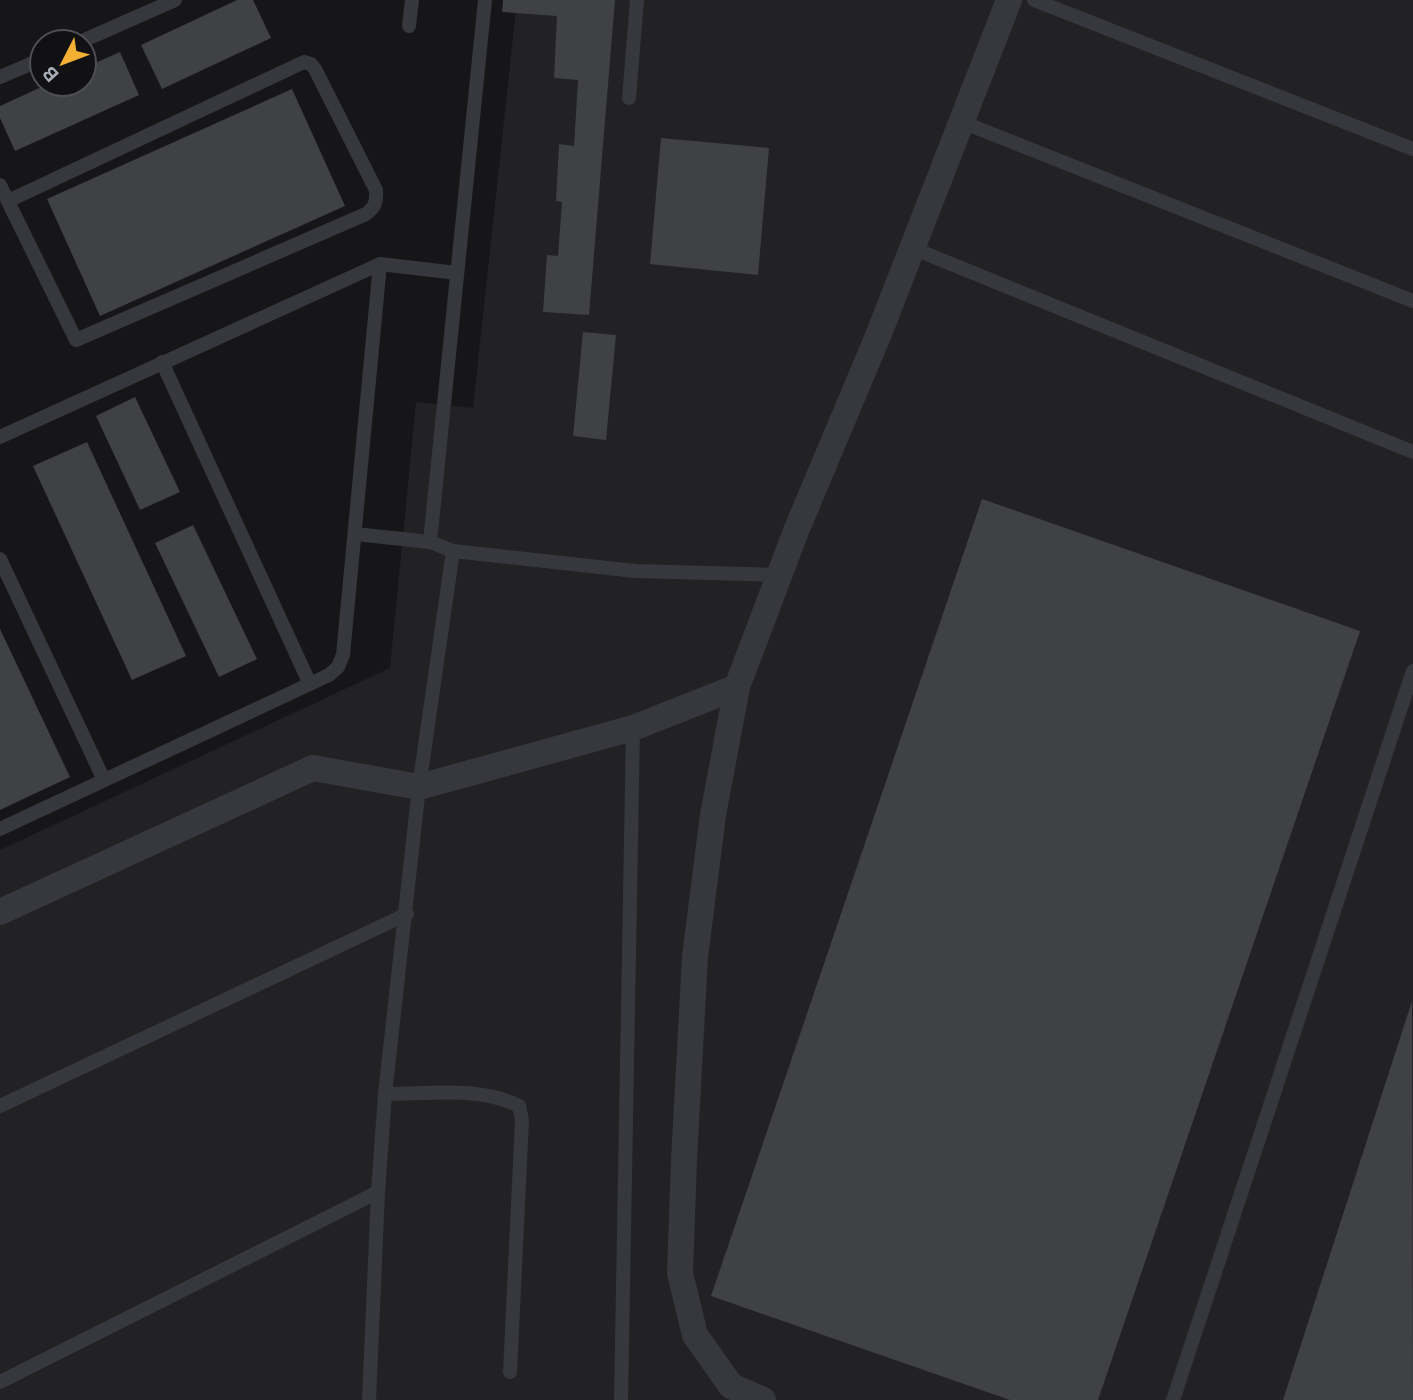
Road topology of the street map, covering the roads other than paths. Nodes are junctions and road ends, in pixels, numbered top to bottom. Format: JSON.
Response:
{"nodes":[{"id":1,"x":175,"y":0,"type":"edge"},
{"id":2,"x":412,"y":0,"type":"edge"},
{"id":3,"x":485,"y":0,"type":"edge"},
{"id":4,"x":637,"y":0,"type":"edge"},
{"id":5,"x":1009,"y":0,"type":"edge"},
{"id":6,"x":1034,"y":0,"type":"edge"},
{"id":7,"x":410,"y":26,"type":"dead end"},
{"id":8,"x":98,"y":34,"type":"edge"},
{"id":9,"x":28,"y":64,"type":"edge"},
{"id":10,"x":0,"y":77,"type":"edge"},
{"id":11,"x":629,"y":98,"type":"dead end"},
{"id":12,"x":962,"y":122,"type":"junction"},
{"id":13,"x":1413,"y":149,"type":"edge"},
{"id":14,"x":0,"y":185,"type":"edge"},
{"id":15,"x":8,"y":201,"type":"junction"},
{"id":16,"x":912,"y":248,"type":"junction"},
{"id":17,"x":380,"y":264,"type":"junction"},
{"id":18,"x":457,"y":273,"type":"junction"},
{"id":19,"x":1413,"y":301,"type":"edge"},
{"id":20,"x":162,"y":362,"type":"junction"},
{"id":21,"x":0,"y":437,"type":"edge"},
{"id":22,"x":1413,"y":452,"type":"edge"},
{"id":23,"x":355,"y":534,"type":"junction"},
{"id":24,"x":429,"y":542,"type":"junction"},
{"id":25,"x":453,"y":551,"type":"junction"},
{"id":26,"x":0,"y":559,"type":"edge"},
{"id":27,"x":779,"y":575,"type":"junction"},
{"id":28,"x":1413,"y":671,"type":"edge"},
{"id":29,"x":310,"y":684,"type":"junction"},
{"id":30,"x":737,"y":687,"type":"junction"},
{"id":31,"x":632,"y":728,"type":"junction"},
{"id":32,"x":104,"y":780,"type":"junction"},
{"id":33,"x":419,"y":787,"type":"junction"},
{"id":34,"x":0,"y":829,"type":"edge"},
{"id":35,"x":0,"y":912,"type":"edge"},
{"id":36,"x":407,"y":914,"type":"junction"},
{"id":37,"x":386,"y":1094,"type":"junction"},
{"id":38,"x":0,"y":1106,"type":"edge"},
{"id":39,"x":378,"y":1192,"type":"junction"},
{"id":40,"x":510,"y":1373,"type":"dead end"},
{"id":41,"x":0,"y":1382,"type":"edge"},
{"id":42,"x":369,"y":1400,"type":"edge"},
{"id":43,"x":621,"y":1400,"type":"edge"},
{"id":44,"x":763,"y":1400,"type":"edge"},
{"id":45,"x":1173,"y":1400,"type":"edge"}],
"edges":[{"from":1,"to":8,"type":"lane"},
{"from":2,"to":7,"type":"lane"},
{"from":3,"to":18,"type":"lane"},
{"from":4,"to":11,"type":"lane"},
{"from":5,"to":12,"type":"street"},
{"from":6,"to":13,"type":"lane"},
{"from":9,"to":10,"type":"lane"},
{"from":12,"to":16,"type":"street"},
{"from":12,"to":19,"type":"lane"},
{"from":14,"to":15,"type":"lane"},
{"from":15,"to":15,"type":"lane"},
{"from":16,"to":22,"type":"lane"},
{"from":16,"to":27,"type":"street"},
{"from":17,"to":18,"type":"lane"},
{"from":17,"to":20,"type":"lane"},
{"from":17,"to":23,"type":"lane"},
{"from":18,"to":24,"type":"lane"},
{"from":20,"to":21,"type":"lane"},
{"from":20,"to":29,"type":"lane"},
{"from":23,"to":24,"type":"lane"},
{"from":23,"to":29,"type":"lane"},
{"from":24,"to":25,"type":"lane"},
{"from":25,"to":27,"type":"lane"},
{"from":25,"to":33,"type":"lane"},
{"from":26,"to":32,"type":"lane"},
{"from":27,"to":30,"type":"street"},
{"from":28,"to":45,"type":"lane"},
{"from":29,"to":32,"type":"lane"},
{"from":30,"to":31,"type":"street"},
{"from":30,"to":44,"type":"street"},
{"from":31,"to":33,"type":"street"},
{"from":31,"to":43,"type":"lane"},
{"from":32,"to":34,"type":"lane"},
{"from":33,"to":35,"type":"street"},
{"from":33,"to":36,"type":"lane"},
{"from":36,"to":37,"type":"lane"},
{"from":36,"to":38,"type":"lane"},
{"from":37,"to":39,"type":"lane"},
{"from":37,"to":40,"type":"lane"},
{"from":39,"to":41,"type":"lane"},
{"from":39,"to":42,"type":"lane"}]}
